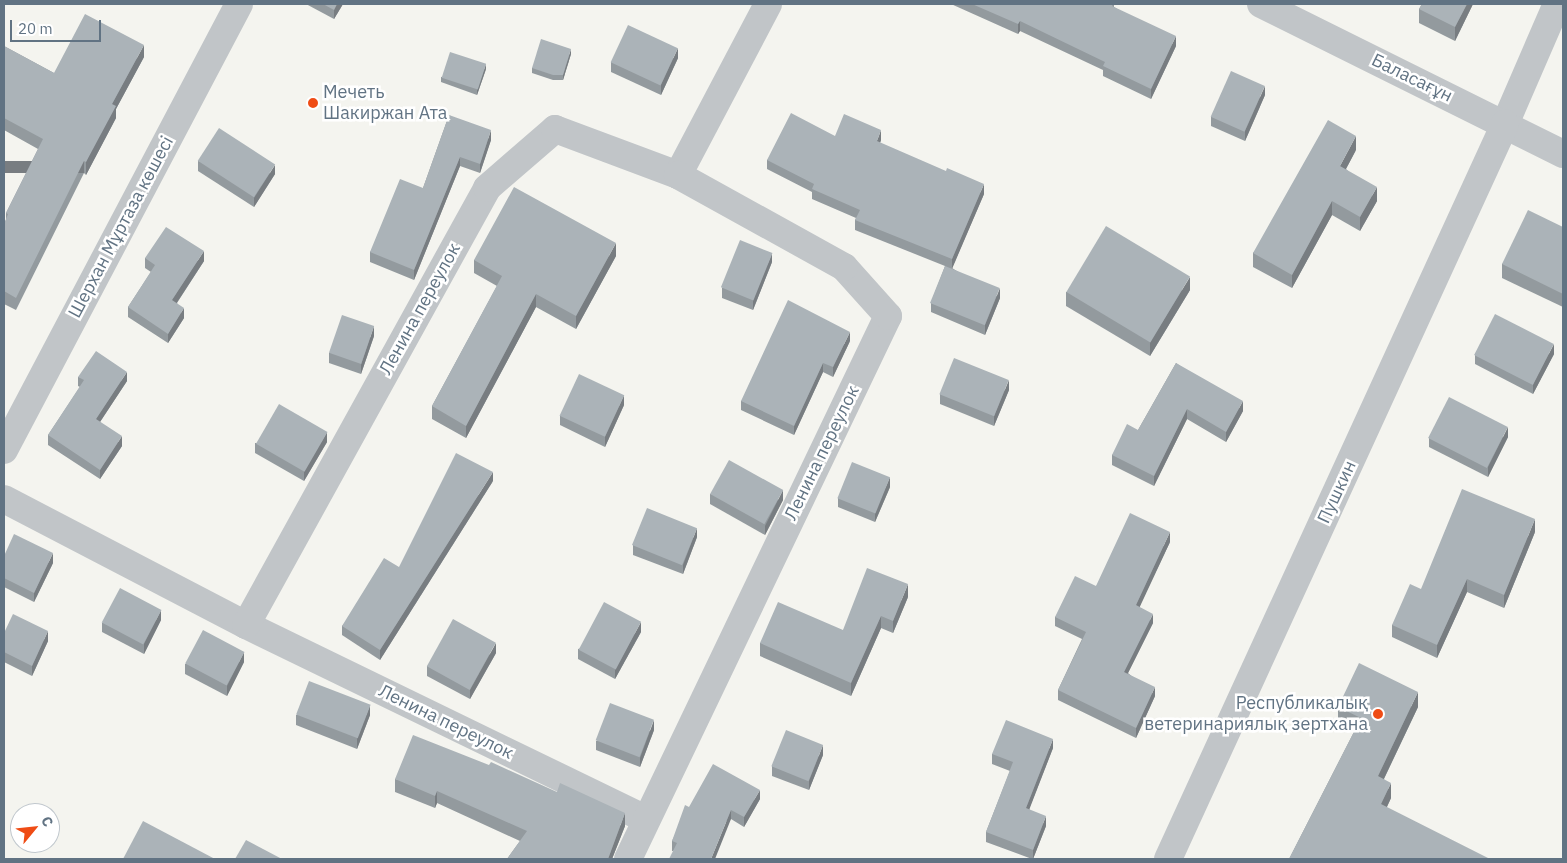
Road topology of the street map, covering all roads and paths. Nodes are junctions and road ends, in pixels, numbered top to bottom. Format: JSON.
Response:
{"nodes":[{"id":1,"x":239,"y":4,"type":"edge"},
{"id":2,"x":768,"y":4,"type":"edge"},
{"id":3,"x":1261,"y":4,"type":"edge"},
{"id":4,"x":1557,"y":4,"type":"edge"},
{"id":5,"x":1505,"y":124,"type":"junction"},
{"id":6,"x":1563,"y":154,"type":"edge"},
{"id":7,"x":678,"y":175,"type":"junction"},
{"id":8,"x":4,"y":450,"type":"edge"},
{"id":9,"x":4,"y":499,"type":"edge"},
{"id":10,"x":246,"y":625,"type":"junction"},
{"id":11,"x":646,"y":819,"type":"junction"},
{"id":12,"x":628,"y":859,"type":"edge"},
{"id":13,"x":1168,"y":859,"type":"edge"}],
"edges":[{"from":1,"to":8,"type":"street","name":"Шерхан Мұртаза көшесі"},
{"from":2,"to":7,"type":"street"},
{"from":3,"to":5,"type":"street","name":"Баласағұн"},
{"from":4,"to":5,"type":"street","name":"Пушкин"},
{"from":5,"to":6,"type":"street","name":"Баласағұн"},
{"from":5,"to":13,"type":"street","name":"Пушкин"},
{"from":7,"to":10,"type":"street","name":"Ленина переулок"},
{"from":7,"to":11,"type":"street","name":"Ленина переулок"},
{"from":9,"to":10,"type":"street","name":"Ленина переулок"},
{"from":10,"to":11,"type":"street","name":"Ленина переулок"},
{"from":11,"to":12,"type":"street","name":"Ленина переулок"}]}
